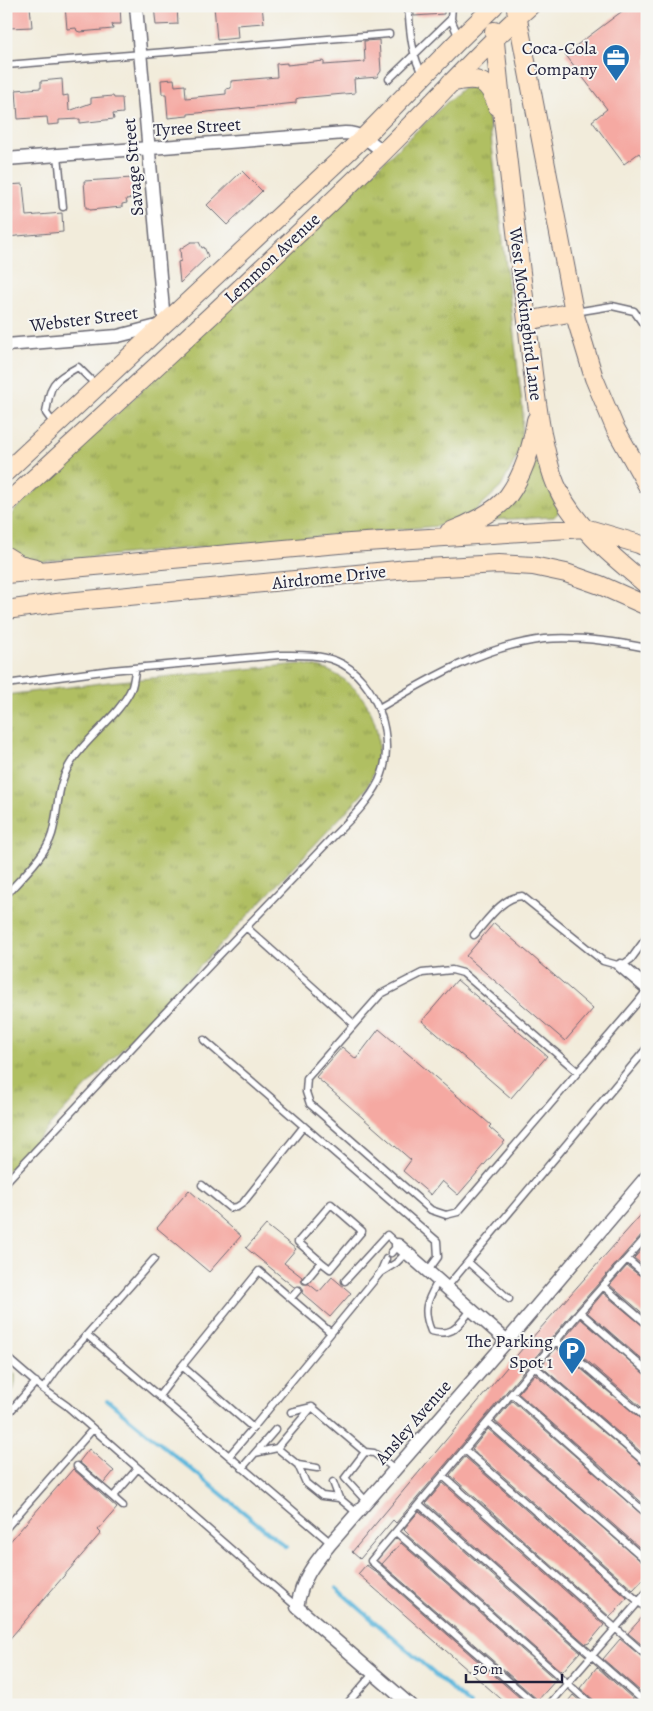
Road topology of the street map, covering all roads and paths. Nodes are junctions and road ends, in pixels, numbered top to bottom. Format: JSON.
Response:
{"nodes":[{"id":1,"x":136,"y":6,"type":"edge"},
{"id":2,"x":408,"y":6,"type":"edge"},
{"id":3,"x":452,"y":6,"type":"edge"},
{"id":4,"x":492,"y":7,"type":"edge"},
{"id":5,"x":521,"y":10,"type":"edge"},
{"id":6,"x":451,"y":19,"type":"junction"},
{"id":7,"x":389,"y":34,"type":"dead end"},
{"id":8,"x":495,"y":38,"type":"junction"},
{"id":9,"x":460,"y":39,"type":"junction"},
{"id":10,"x":140,"y":54,"type":"junction"},
{"id":11,"x":414,"y":56,"type":"junction"},
{"id":12,"x":6,"y":65,"type":"edge"},
{"id":13,"x":424,"y":76,"type":"junction"},
{"id":14,"x":389,"y":80,"type":"dead end"},
{"id":15,"x":450,"y":83,"type":"junction"},
{"id":16,"x":502,"y":120,"type":"junction"},
{"id":17,"x":365,"y":136,"type":"junction"},
{"id":18,"x":149,"y":148,"type":"junction"},
{"id":19,"x":383,"y":152,"type":"junction"},
{"id":20,"x":58,"y":155,"type":"junction"},
{"id":21,"x":6,"y":159,"type":"edge"},
{"id":22,"x":62,"y":207,"type":"dead end"},
{"id":23,"x":574,"y":312,"type":"junction"},
{"id":24,"x":526,"y":321,"type":"junction"},
{"id":25,"x":165,"y":324,"type":"junction"},
{"id":26,"x":647,"y":329,"type":"edge"},
{"id":27,"x":183,"y":342,"type":"junction"},
{"id":28,"x":6,"y":345,"type":"edge"},
{"id":29,"x":98,"y":386,"type":"junction"},
{"id":30,"x":537,"y":407,"type":"junction"},
{"id":31,"x":55,"y":426,"type":"junction"},
{"id":32,"x":6,"y":472,"type":"edge"},
{"id":33,"x":647,"y":485,"type":"edge"},
{"id":34,"x":8,"y":503,"type":"edge"},
{"id":35,"x":585,"y":528,"type":"junction"},
{"id":36,"x":434,"y":537,"type":"junction"},
{"id":37,"x":647,"y":548,"type":"edge"},
{"id":38,"x":6,"y":556,"type":"edge"},
{"id":39,"x":49,"y":571,"type":"junction"},
{"id":40,"x":6,"y":574,"type":"edge"},
{"id":41,"x":647,"y":585,"type":"edge"},
{"id":42,"x":647,"y":606,"type":"edge"},
{"id":43,"x":6,"y":610,"type":"edge"},
{"id":44,"x":647,"y":648,"type":"edge"},
{"id":45,"x":136,"y":668,"type":"junction"},
{"id":46,"x":6,"y":684,"type":"edge"},
{"id":47,"x":379,"y":708,"type":"junction"},
{"id":48,"x":6,"y":895,"type":"edge"},
{"id":49,"x":246,"y":927,"type":"junction"},
{"id":50,"x":474,"y":935,"type":"dead end"},
{"id":51,"x":647,"y":937,"type":"edge"},
{"id":52,"x":621,"y":966,"type":"junction"},
{"id":53,"x":647,"y":989,"type":"edge"},
{"id":54,"x":354,"y":1024,"type":"junction"},
{"id":55,"x":204,"y":1040,"type":"dead end"},
{"id":56,"x":647,"y":1048,"type":"edge"},
{"id":57,"x":578,"y":1072,"type":"junction"},
{"id":58,"x":304,"y":1126,"type":"junction"},
{"id":59,"x":647,"y":1176,"type":"edge"},
{"id":60,"x":6,"y":1182,"type":"edge"},
{"id":61,"x":202,"y":1185,"type":"dead end"},
{"id":62,"x":647,"y":1236,"type":"edge"},
{"id":63,"x":399,"y":1250,"type":"junction"},
{"id":64,"x":154,"y":1259,"type":"dead end"},
{"id":65,"x":386,"y":1259,"type":"dead end"},
{"id":66,"x":627,"y":1259,"type":"junction"},
{"id":67,"x":321,"y":1262,"type":"junction"},
{"id":68,"x":468,"y":1262,"type":"junction"},
{"id":69,"x":427,"y":1272,"type":"junction"},
{"id":70,"x":380,"y":1273,"type":"junction"},
{"id":71,"x":647,"y":1276,"type":"edge"},
{"id":72,"x":306,"y":1280,"type":"dead end"},
{"id":73,"x":346,"y":1281,"type":"dead end"},
{"id":74,"x":442,"y":1285,"type":"junction"},
{"id":75,"x":603,"y":1286,"type":"junction"},
{"id":76,"x":298,"y":1290,"type":"dead end"},
{"id":77,"x":291,"y":1298,"type":"junction"},
{"id":78,"x":509,"y":1299,"type":"dead end"},
{"id":79,"x":471,"y":1310,"type":"junction"},
{"id":80,"x":580,"y":1312,"type":"junction"},
{"id":81,"x":647,"y":1324,"type":"edge"},
{"id":82,"x":330,"y":1332,"type":"junction"},
{"id":83,"x":86,"y":1335,"type":"junction"},
{"id":84,"x":507,"y":1341,"type":"junction"},
{"id":85,"x":556,"y":1341,"type":"junction"},
{"id":86,"x":6,"y":1357,"type":"edge"},
{"id":87,"x":182,"y":1366,"type":"junction"},
{"id":88,"x":535,"y":1366,"type":"junction"},
{"id":89,"x":647,"y":1371,"type":"edge"},
{"id":90,"x":36,"y":1382,"type":"junction"},
{"id":91,"x":43,"y":1389,"type":"junction"},
{"id":92,"x":512,"y":1394,"type":"junction"},
{"id":93,"x":159,"y":1396,"type":"junction"},
{"id":94,"x":312,"y":1408,"type":"junction"},
{"id":95,"x":291,"y":1412,"type":"dead end"},
{"id":96,"x":6,"y":1416,"type":"edge"},
{"id":97,"x":647,"y":1419,"type":"edge"},
{"id":98,"x":488,"y":1422,"type":"junction"},
{"id":99,"x":253,"y":1428,"type":"junction"},
{"id":100,"x":93,"y":1429,"type":"junction"},
{"id":101,"x":276,"y":1430,"type":"dead end"},
{"id":102,"x":277,"y":1448,"type":"junction"},
{"id":103,"x":465,"y":1450,"type":"junction"},
{"id":104,"x":365,"y":1452,"type":"junction"},
{"id":105,"x":255,"y":1453,"type":"junction"},
{"id":106,"x":229,"y":1456,"type":"junction"},
{"id":107,"x":647,"y":1464,"type":"edge"},
{"id":108,"x":298,"y":1465,"type":"junction"},
{"id":109,"x":77,"y":1466,"type":"dead end"},
{"id":110,"x":138,"y":1468,"type":"junction"},
{"id":111,"x":242,"y":1468,"type":"junction"},
{"id":112,"x":317,"y":1468,"type":"dead end"},
{"id":113,"x":395,"y":1469,"type":"junction"},
{"id":114,"x":443,"y":1476,"type":"junction"},
{"id":115,"x":333,"y":1482,"type":"dead end"},
{"id":116,"x":112,"y":1497,"type":"junction"},
{"id":117,"x":339,"y":1498,"type":"junction"},
{"id":118,"x":367,"y":1502,"type":"junction"},
{"id":119,"x":419,"y":1504,"type":"junction"},
{"id":120,"x":123,"y":1506,"type":"dead end"},
{"id":121,"x":357,"y":1513,"type":"junction"},
{"id":122,"x":647,"y":1514,"type":"edge"},
{"id":123,"x":6,"y":1528,"type":"edge"},
{"id":124,"x":396,"y":1532,"type":"junction"},
{"id":125,"x":331,"y":1543,"type":"junction"},
{"id":126,"x":647,"y":1561,"type":"edge"},
{"id":127,"x":647,"y":1592,"type":"edge"},
{"id":128,"x":639,"y":1602,"type":"junction"},
{"id":129,"x":297,"y":1607,"type":"junction"},
{"id":130,"x":647,"y":1608,"type":"edge"},
{"id":131,"x":615,"y":1628,"type":"junction"},
{"id":132,"x":592,"y":1656,"type":"junction"},
{"id":133,"x":647,"y":1656,"type":"edge"},
{"id":134,"x":373,"y":1674,"type":"junction"},
{"id":135,"x":568,"y":1683,"type":"junction"},
{"id":136,"x":647,"y":1704,"type":"edge"},
{"id":137,"x":346,"y":1705,"type":"edge"},
{"id":138,"x":410,"y":1705,"type":"edge"},
{"id":139,"x":536,"y":1705,"type":"edge"},
{"id":140,"x":549,"y":1705,"type":"edge"},
{"id":141,"x":592,"y":1705,"type":"edge"}],
"edges":[{"from":1,"to":10,"type":"street","name":"Savage Street"},
{"from":2,"to":11,"type":"lane"},
{"from":3,"to":6,"type":"lane"},
{"from":4,"to":8,"type":"main road","name":"West Mockingbird Lane"},
{"from":4,"to":9,"type":"main road","name":"Lemmon Avenue"},
{"from":5,"to":8,"type":"main road","name":"Lemmon Avenue"},
{"from":5,"to":23,"type":"main road"},
{"from":6,"to":9,"type":"lane"},
{"from":6,"to":11,"type":"lane"},
{"from":7,"to":10,"type":"lane"},
{"from":8,"to":15,"type":"main road","name":"Lemmon Avenue"},
{"from":8,"to":16,"type":"main road","name":"West Mockingbird Lane"},
{"from":9,"to":13,"type":"main road","name":"Lemmon Avenue"},
{"from":10,"to":12,"type":"lane"},
{"from":10,"to":18,"type":"street","name":"Savage Street"},
{"from":11,"to":13,"type":"lane"},
{"from":11,"to":14,"type":"lane"},
{"from":13,"to":17,"type":"main road","name":"Lemmon Avenue"},
{"from":15,"to":16,"type":"main road"},
{"from":15,"to":19,"type":"main road","name":"Lemmon Avenue"},
{"from":16,"to":24,"type":"main road","name":"West Mockingbird Lane"},
{"from":17,"to":18,"type":"street","name":"Tyree Street"},
{"from":17,"to":19,"type":"street"},
{"from":17,"to":25,"type":"main road","name":"Lemmon Avenue"},
{"from":18,"to":20,"type":"street","name":"Tyree Street"},
{"from":18,"to":25,"type":"street","name":"Savage Street"},
{"from":19,"to":27,"type":"main road","name":"Lemmon Avenue"},
{"from":20,"to":21,"type":"street","name":"Tyree Street"},
{"from":20,"to":22,"type":"lane"},
{"from":23,"to":24,"type":"main road"},
{"from":23,"to":26,"type":"lane"},
{"from":23,"to":33,"type":"main road"},
{"from":24,"to":30,"type":"main road","name":"West Mockingbird Lane"},
{"from":25,"to":27,"type":"main road"},
{"from":25,"to":28,"type":"street","name":"Webster Street"},
{"from":25,"to":29,"type":"main road","name":"Lemmon Avenue"},
{"from":27,"to":34,"type":"main road","name":"Lemmon Avenue"},
{"from":29,"to":31,"type":"main road","name":"Lemmon Avenue"},
{"from":29,"to":31,"type":"lane"},
{"from":30,"to":35,"type":"main road","name":"West Mockingbird Lane"},
{"from":30,"to":36,"type":"main road"},
{"from":31,"to":32,"type":"main road","name":"Lemmon Avenue"},
{"from":35,"to":36,"type":"main road","name":"Airdrome Drive"},
{"from":35,"to":37,"type":"main road","name":"Airdrome Drive"},
{"from":35,"to":41,"type":"main road","name":"West Mockingbird Lane"},
{"from":36,"to":39,"type":"main road","name":"Airdrome Drive"},
{"from":38,"to":39,"type":"main road"},
{"from":39,"to":40,"type":"main road","name":"Airdrome Drive"},
{"from":42,"to":43,"type":"main road","name":"Airdrome Drive"},
{"from":44,"to":47,"type":"lane"},
{"from":45,"to":46,"type":"lane"},
{"from":45,"to":47,"type":"lane"},
{"from":45,"to":48,"type":"lane"},
{"from":47,"to":49,"type":"lane"},
{"from":49,"to":54,"type":"lane"},
{"from":49,"to":60,"type":"lane"},
{"from":50,"to":52,"type":"lane"},
{"from":51,"to":52,"type":"lane"},
{"from":52,"to":53,"type":"street"},
{"from":53,"to":57,"type":"lane"},
{"from":54,"to":57,"type":"lane"},
{"from":54,"to":57,"type":"lane"},
{"from":55,"to":58,"type":"lane"},
{"from":56,"to":68,"type":"lane"},
{"from":58,"to":61,"type":"lane"},
{"from":58,"to":69,"type":"lane"},
{"from":59,"to":84,"type":"street","name":"Ansley Avenue"},
{"from":62,"to":66,"type":"lane"},
{"from":63,"to":69,"type":"street"},
{"from":63,"to":70,"type":"lane"},
{"from":63,"to":73,"type":"lane"},
{"from":64,"to":83,"type":"lane"},
{"from":65,"to":70,"type":"lane"},
{"from":66,"to":71,"type":"lane"},
{"from":66,"to":75,"type":"lane"},
{"from":67,"to":67,"type":"lane"},
{"from":67,"to":72,"type":"lane"},
{"from":68,"to":74,"type":"lane"},
{"from":68,"to":78,"type":"lane"},
{"from":69,"to":74,"type":"street"},
{"from":70,"to":82,"type":"lane"},
{"from":74,"to":79,"type":"street"},
{"from":74,"to":79,"type":"lane"},
{"from":75,"to":80,"type":"lane"},
{"from":75,"to":81,"type":"lane"},
{"from":76,"to":77,"type":"lane"},
{"from":77,"to":82,"type":"lane"},
{"from":77,"to":87,"type":"lane"},
{"from":79,"to":84,"type":"street"},
{"from":80,"to":85,"type":"lane"},
{"from":80,"to":89,"type":"lane"},
{"from":82,"to":99,"type":"lane"},
{"from":83,"to":91,"type":"lane"},
{"from":83,"to":93,"type":"lane"},
{"from":84,"to":113,"type":"street","name":"Ansley Avenue"},
{"from":85,"to":88,"type":"lane"},
{"from":85,"to":97,"type":"lane"},
{"from":86,"to":90,"type":"lane"},
{"from":87,"to":93,"type":"lane"},
{"from":87,"to":99,"type":"lane"},
{"from":88,"to":92,"type":"lane"},
{"from":88,"to":107,"type":"lane"},
{"from":90,"to":91,"type":"lane"},
{"from":90,"to":96,"type":"lane"},
{"from":91,"to":100,"type":"lane"},
{"from":92,"to":98,"type":"lane"},
{"from":92,"to":122,"type":"lane"},
{"from":93,"to":106,"type":"lane"},
{"from":94,"to":95,"type":"lane"},
{"from":94,"to":102,"type":"lane"},
{"from":94,"to":104,"type":"lane"},
{"from":98,"to":103,"type":"lane"},
{"from":98,"to":126,"type":"lane"},
{"from":99,"to":106,"type":"lane"},
{"from":100,"to":110,"type":"lane"},
{"from":100,"to":123,"type":"lane"},
{"from":101,"to":105,"type":"lane"},
{"from":102,"to":105,"type":"lane"},
{"from":102,"to":108,"type":"lane"},
{"from":103,"to":114,"type":"lane"},
{"from":103,"to":128,"type":"lane"},
{"from":104,"to":113,"type":"lane"},
{"from":104,"to":118,"type":"lane"},
{"from":105,"to":111,"type":"lane"},
{"from":106,"to":111,"type":"lane"},
{"from":108,"to":112,"type":"lane"},
{"from":108,"to":117,"type":"lane"},
{"from":109,"to":116,"type":"lane"},
{"from":110,"to":116,"type":"lane"},
{"from":110,"to":129,"type":"lane"},
{"from":111,"to":125,"type":"lane"},
{"from":113,"to":118,"type":"street","name":"Ansley Avenue"},
{"from":114,"to":119,"type":"lane"},
{"from":114,"to":131,"type":"lane"},
{"from":115,"to":117,"type":"lane"},
{"from":116,"to":120,"type":"lane"},
{"from":117,"to":121,"type":"lane"},
{"from":118,"to":121,"type":"street","name":"Ansley Avenue"},
{"from":119,"to":124,"type":"lane"},
{"from":119,"to":132,"type":"lane"},
{"from":121,"to":125,"type":"street","name":"Ansley Avenue"},
{"from":124,"to":135,"type":"lane"},
{"from":124,"to":139,"type":"lane"},
{"from":125,"to":129,"type":"street","name":"Ansley Avenue"},
{"from":127,"to":128,"type":"lane"},
{"from":128,"to":130,"type":"lane"},
{"from":128,"to":131,"type":"lane"},
{"from":129,"to":134,"type":"street"},
{"from":131,"to":132,"type":"lane"},
{"from":131,"to":133,"type":"lane"},
{"from":132,"to":135,"type":"lane"},
{"from":132,"to":136,"type":"lane"},
{"from":134,"to":137,"type":"lane"},
{"from":134,"to":138,"type":"street"},
{"from":135,"to":140,"type":"lane"},
{"from":135,"to":141,"type":"lane"}]}
